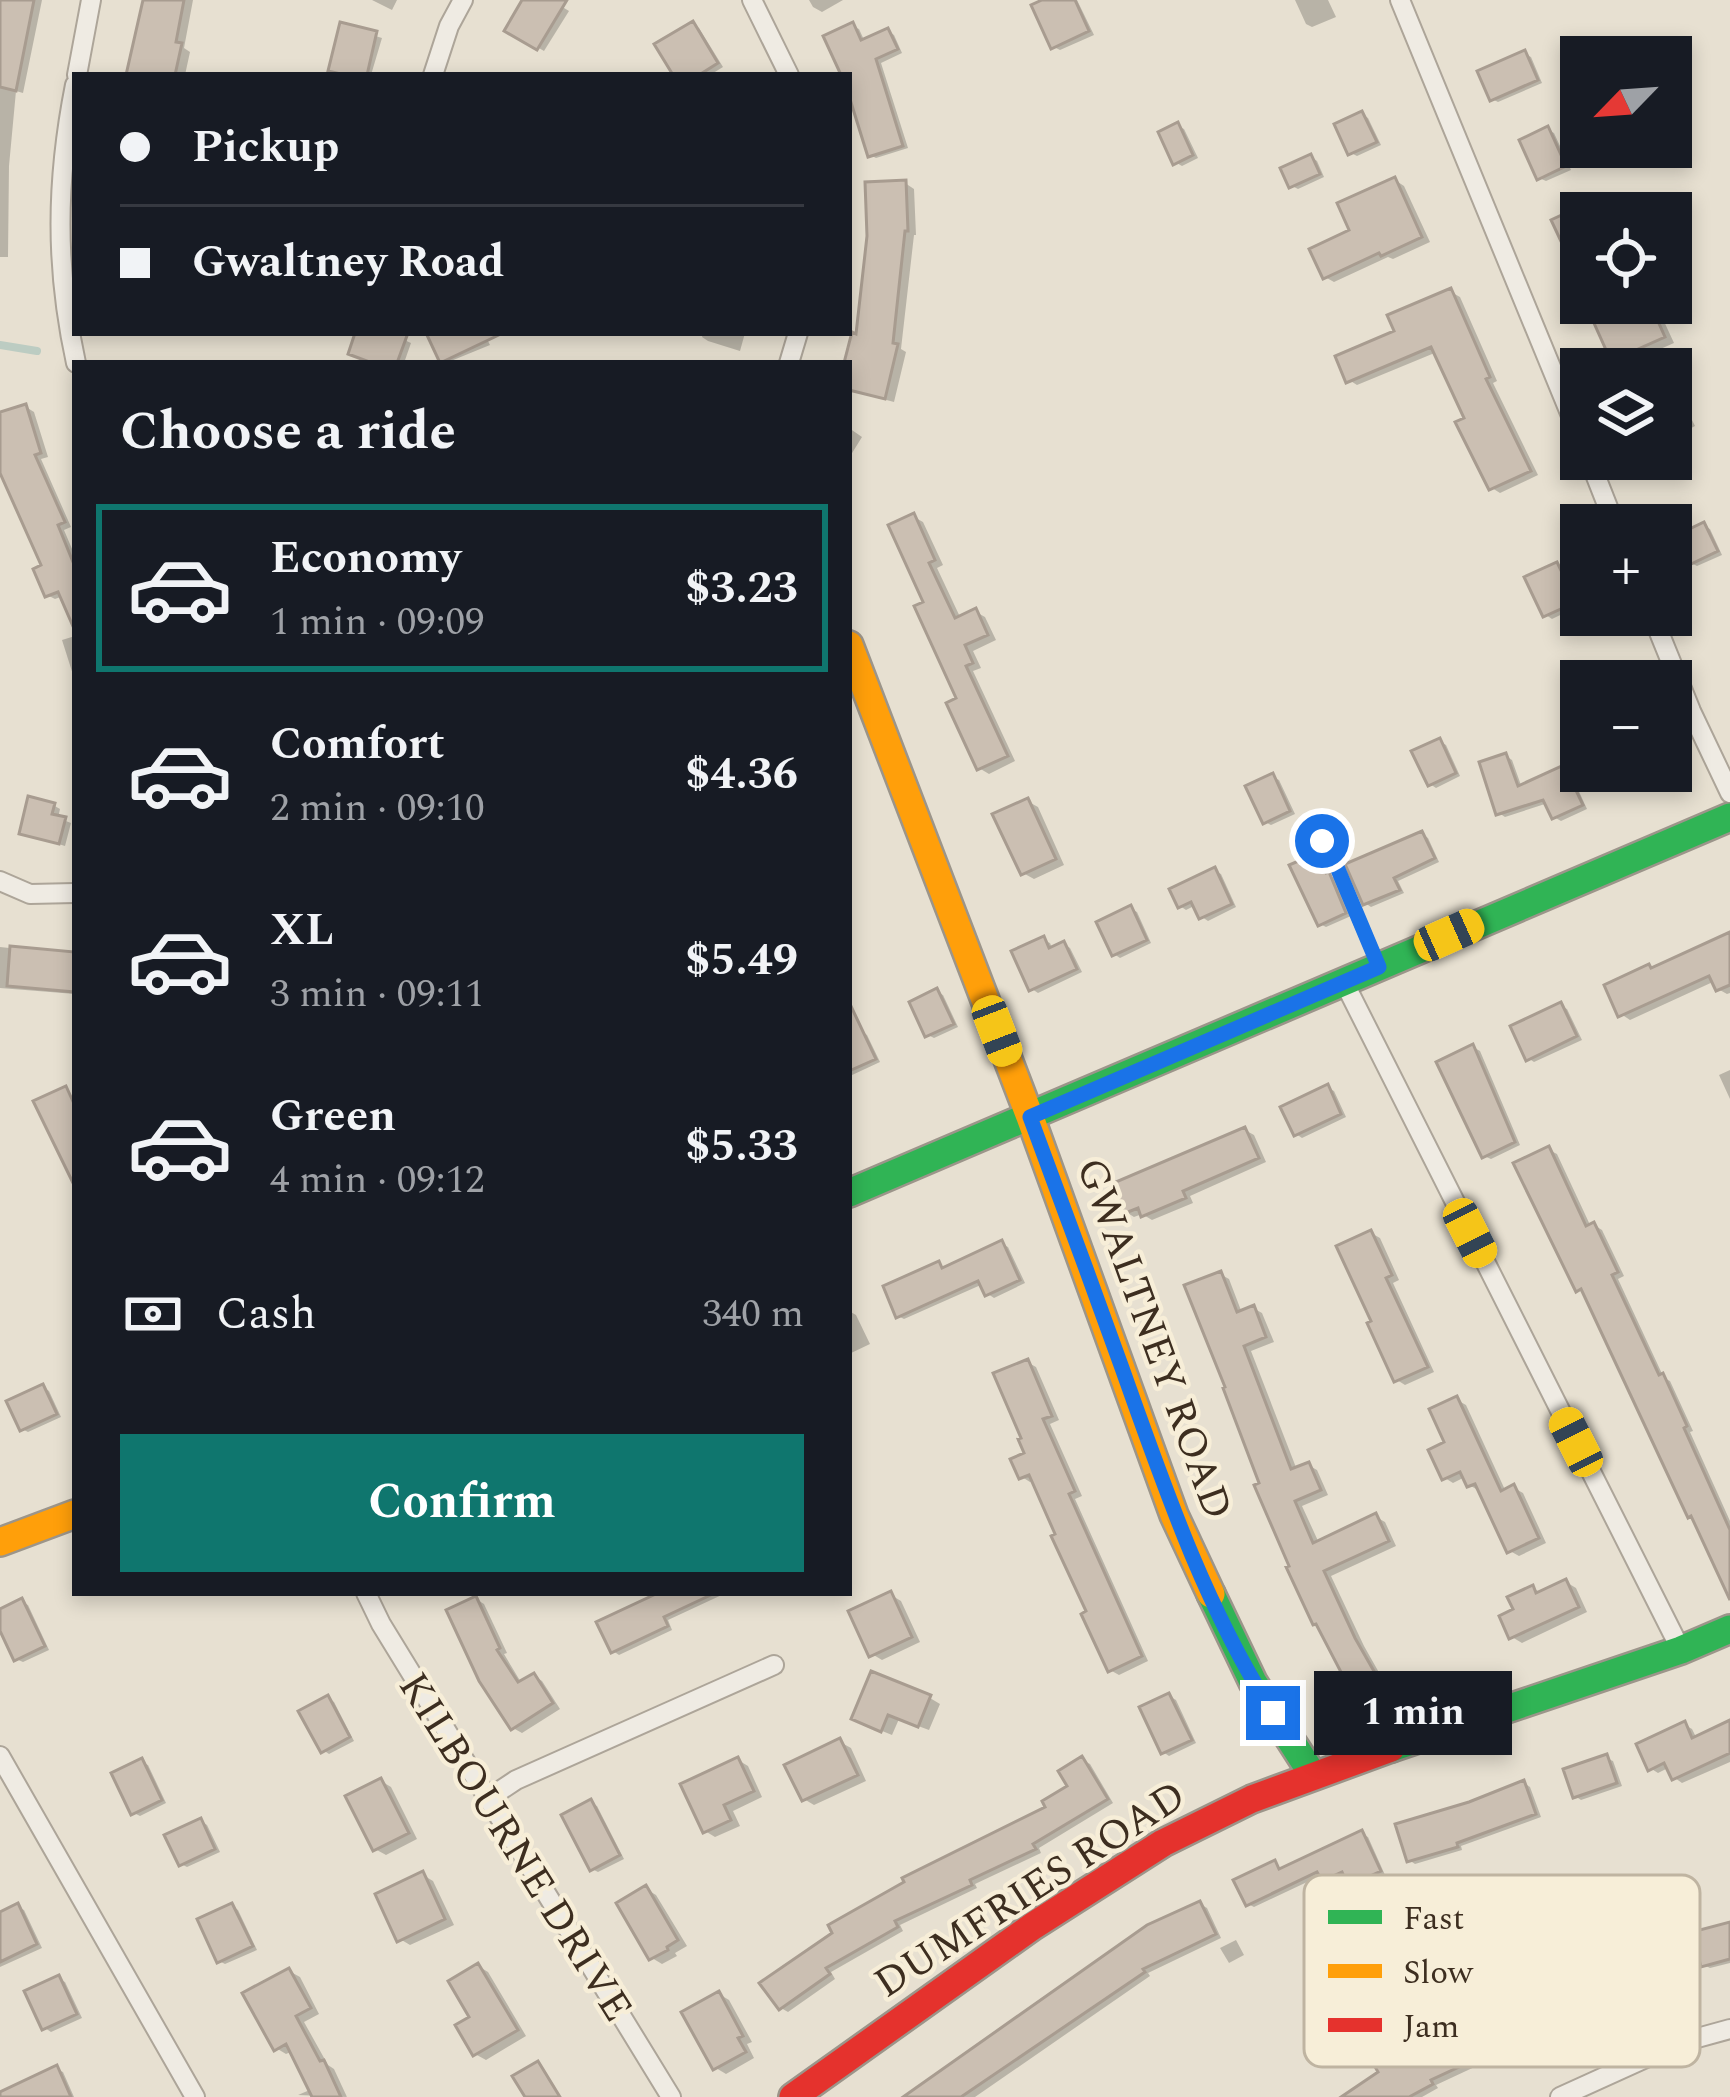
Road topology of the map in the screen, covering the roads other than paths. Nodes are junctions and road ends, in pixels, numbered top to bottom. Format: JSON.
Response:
{"nodes":[{"id":1,"x":91,"y":0,"type":"edge"},
{"id":2,"x":463,"y":0,"type":"edge"},
{"id":3,"x":752,"y":0,"type":"edge"},
{"id":4,"x":1400,"y":0,"type":"edge"},
{"id":5,"x":78,"y":72,"type":"edge"},
{"id":6,"x":434,"y":72,"type":"edge"},
{"id":7,"x":788,"y":72,"type":"edge"},
{"id":8,"x":72,"y":104,"type":"edge"},
{"id":9,"x":75,"y":360,"type":"edge"},
{"id":10,"x":1560,"y":389,"type":"edge"},
{"id":11,"x":1661,"y":636,"type":"edge"},
{"id":12,"x":852,"y":653,"type":"edge"},
{"id":13,"x":1730,"y":793,"type":"edge"},
{"id":14,"x":1730,"y":817,"type":"edge"},
{"id":15,"x":1301,"y":834,"type":"dead end"},
{"id":16,"x":0,"y":881,"type":"edge"},
{"id":17,"x":72,"y":893,"type":"edge"},
{"id":18,"x":1379,"y":967,"type":"junction"},
{"id":19,"x":1344,"y":982,"type":"junction"},
{"id":20,"x":1030,"y":1117,"type":"junction"},
{"id":21,"x":852,"y":1192,"type":"edge"},
{"id":22,"x":72,"y":1515,"type":"edge"},
{"id":23,"x":0,"y":1542,"type":"edge"},
{"id":24,"x":367,"y":1596,"type":"edge"},
{"id":25,"x":1730,"y":1629,"type":"edge"},
{"id":26,"x":1681,"y":1650,"type":"junction"},
{"id":27,"x":773,"y":1665,"type":"dead end"},
{"id":28,"x":0,"y":1756,"type":"edge"},
{"id":29,"x":1313,"y":1775,"type":"junction"},
{"id":30,"x":489,"y":1798,"type":"junction"},
{"id":31,"x":1730,"y":2030,"type":"edge"},
{"id":32,"x":1700,"y":2038,"type":"edge"},
{"id":33,"x":1626,"y":2067,"type":"edge"},
{"id":34,"x":195,"y":2097,"type":"edge"},
{"id":35,"x":671,"y":2097,"type":"edge"},
{"id":36,"x":793,"y":2097,"type":"edge"},
{"id":37,"x":1560,"y":2097,"type":"edge"}],
"edges":[{"from":1,"to":5,"type":"street"},
{"from":2,"to":6,"type":"street"},
{"from":3,"to":7,"type":"street"},
{"from":4,"to":10,"type":"street"},
{"from":8,"to":9,"type":"street"},
{"from":11,"to":13,"type":"street"},
{"from":12,"to":20,"type":"street","name":"GWALTNEY ROAD"},
{"from":14,"to":18,"type":"street"},
{"from":15,"to":18,"type":"lane"},
{"from":16,"to":17,"type":"street"},
{"from":18,"to":19,"type":"street"},
{"from":19,"to":20,"type":"street"},
{"from":19,"to":26,"type":"street"},
{"from":20,"to":21,"type":"street"},
{"from":20,"to":29,"type":"street","name":"GWALTNEY ROAD"},
{"from":22,"to":23,"type":"street"},
{"from":24,"to":30,"type":"street","name":"KILBOURNE DRIVE"},
{"from":25,"to":26,"type":"street","name":"DUMFRIES ROAD"},
{"from":26,"to":29,"type":"street","name":"DUMFRIES ROAD"},
{"from":27,"to":30,"type":"street"},
{"from":28,"to":34,"type":"street"},
{"from":29,"to":36,"type":"street","name":"DUMFRIES ROAD"},
{"from":30,"to":35,"type":"street","name":"KILBOURNE DRIVE"},
{"from":31,"to":32,"type":"street"},
{"from":33,"to":37,"type":"street"}]}
